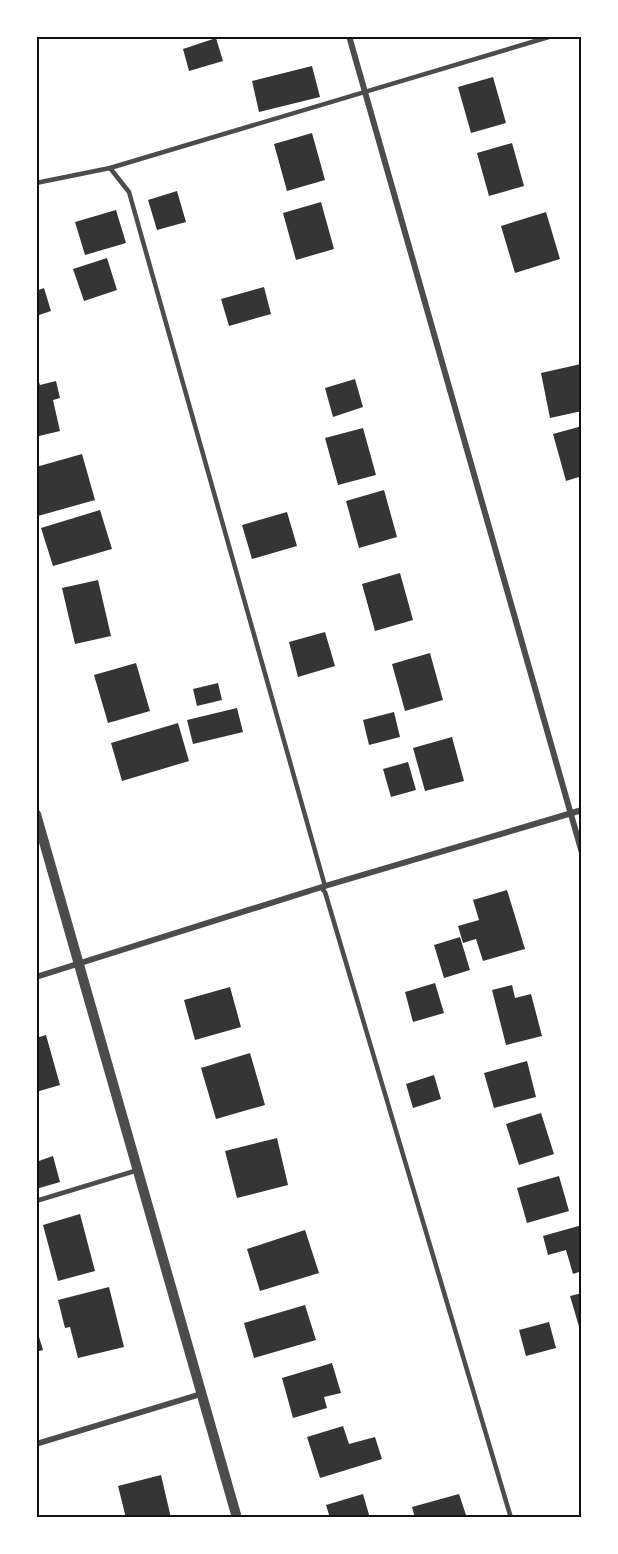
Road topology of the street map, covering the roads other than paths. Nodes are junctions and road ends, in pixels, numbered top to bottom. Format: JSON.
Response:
{"nodes":[{"id":1,"x":349,"y":36,"type":"edge"},
{"id":2,"x":552,"y":36,"type":"edge"},
{"id":3,"x":364,"y":91,"type":"junction"},
{"id":4,"x":110,"y":168,"type":"junction"},
{"id":5,"x":36,"y":183,"type":"edge"},
{"id":6,"x":582,"y":810,"type":"edge"},
{"id":7,"x":36,"y":814,"type":"edge"},
{"id":8,"x":571,"y":814,"type":"junction"},
{"id":9,"x":582,"y":853,"type":"edge"},
{"id":10,"x":326,"y":886,"type":"junction"},
{"id":11,"x":80,"y":964,"type":"junction"},
{"id":12,"x":36,"y":977,"type":"edge"},
{"id":13,"x":138,"y":1170,"type":"junction"},
{"id":14,"x":36,"y":1201,"type":"edge"},
{"id":15,"x":201,"y":1394,"type":"junction"},
{"id":16,"x":36,"y":1444,"type":"edge"},
{"id":17,"x":237,"y":1518,"type":"edge"},
{"id":18,"x":511,"y":1518,"type":"edge"}],
"edges":[{"from":1,"to":3,"type":"street"},
{"from":2,"to":3,"type":"lane"},
{"from":3,"to":4,"type":"lane"},
{"from":3,"to":8,"type":"street"},
{"from":4,"to":5,"type":"lane"},
{"from":4,"to":10,"type":"lane"},
{"from":6,"to":8,"type":"street"},
{"from":7,"to":11,"type":"street"},
{"from":8,"to":9,"type":"street"},
{"from":8,"to":10,"type":"street"},
{"from":10,"to":11,"type":"street"},
{"from":10,"to":18,"type":"lane"},
{"from":11,"to":12,"type":"street"},
{"from":11,"to":13,"type":"street"},
{"from":13,"to":14,"type":"lane"},
{"from":13,"to":15,"type":"street"},
{"from":15,"to":16,"type":"street"},
{"from":15,"to":17,"type":"street"}]}
